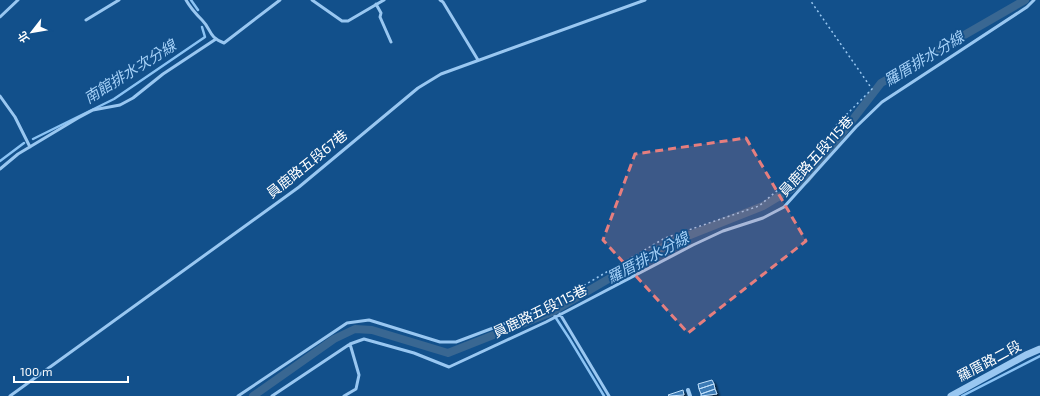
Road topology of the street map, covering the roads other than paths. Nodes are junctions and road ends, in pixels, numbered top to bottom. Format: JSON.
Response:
{"nodes":[{"id":1,"x":18,"y":0,"type":"edge"},
{"id":2,"x":119,"y":0,"type":"edge"},
{"id":3,"x":186,"y":0,"type":"edge"},
{"id":4,"x":280,"y":0,"type":"edge"},
{"id":5,"x":312,"y":0,"type":"edge"},
{"id":6,"x":384,"y":0,"type":"edge"},
{"id":7,"x":440,"y":0,"type":"edge"},
{"id":8,"x":645,"y":0,"type":"edge"},
{"id":9,"x":1034,"y":0,"type":"edge"},
{"id":10,"x":376,"y":4,"type":"junction"},
{"id":11,"x":0,"y":16,"type":"edge"},
{"id":12,"x":86,"y":20,"type":"dead end"},
{"id":13,"x":216,"y":39,"type":"junction"},
{"id":14,"x":391,"y":42,"type":"dead end"},
{"id":15,"x":478,"y":60,"type":"junction"},
{"id":16,"x":0,"y":96,"type":"edge"},
{"id":17,"x":30,"y":147,"type":"junction"},
{"id":18,"x":0,"y":169,"type":"edge"},
{"id":19,"x":541,"y":310,"type":"road end"},
{"id":20,"x":560,"y":314,"type":"junction"},
{"id":21,"x":350,"y":344,"type":"junction"},
{"id":22,"x":1040,"y":349,"type":"edge"},
{"id":23,"x":688,"y":390,"type":"dead end"},
{"id":24,"x":10,"y":396,"type":"edge"},
{"id":25,"x":238,"y":396,"type":"edge"},
{"id":26,"x":272,"y":396,"type":"edge"},
{"id":27,"x":344,"y":396,"type":"edge"},
{"id":28,"x":609,"y":396,"type":"edge"},
{"id":29,"x":690,"y":396,"type":"edge"},
{"id":30,"x":951,"y":396,"type":"edge"}],
"edges":[{"from":1,"to":11,"type":"lane"},
{"from":2,"to":12,"type":"lane"},
{"from":3,"to":13,"type":"lane"},
{"from":4,"to":13,"type":"lane"},
{"from":5,"to":10,"type":"lane"},
{"from":6,"to":10,"type":"lane"},
{"from":7,"to":15,"type":"lane"},
{"from":8,"to":15,"type":"lane","name":"員鹿路五段67巷"},
{"from":9,"to":20,"type":"lane","name":"員鹿路五段115巷"},
{"from":10,"to":14,"type":"lane"},
{"from":13,"to":17,"type":"lane"},
{"from":15,"to":24,"type":"lane","name":"員鹿路五段67巷"},
{"from":16,"to":17,"type":"lane"},
{"from":17,"to":18,"type":"lane"},
{"from":19,"to":25,"type":"lane","name":"員鹿路五段115巷"},
{"from":20,"to":21,"type":"lane","name":"員鹿路五段115巷"},
{"from":20,"to":28,"type":"lane"},
{"from":21,"to":26,"type":"lane","name":"員鹿路五段115巷"},
{"from":21,"to":27,"type":"lane"},
{"from":22,"to":30,"type":"street","name":"羅厝路二段"},
{"from":23,"to":29,"type":"street"}]}
